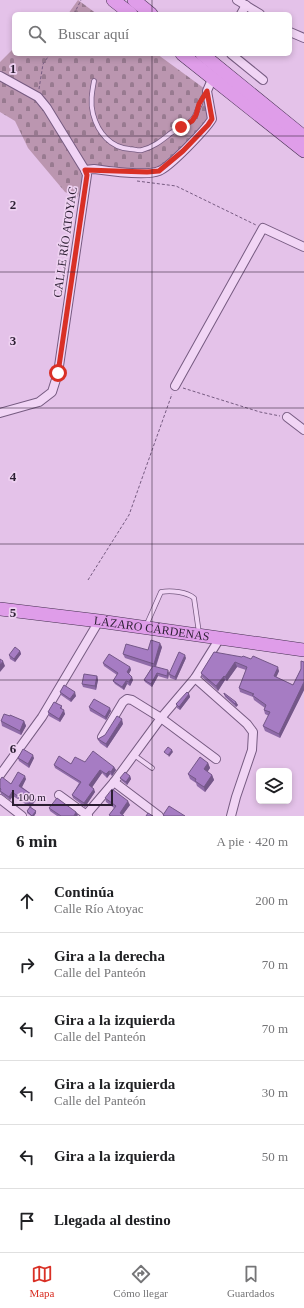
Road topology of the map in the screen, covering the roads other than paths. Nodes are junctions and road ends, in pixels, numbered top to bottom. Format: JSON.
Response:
{"nodes":[{"id":1,"x":113,"y":0,"type":"edge"},
{"id":2,"x":134,"y":0,"type":"edge"},
{"id":3,"x":237,"y":0,"type":"edge"},
{"id":4,"x":246,"y":5,"type":"junction"},
{"id":5,"x":128,"y":12,"type":"edge"},
{"id":6,"x":149,"y":12,"type":"edge"},
{"id":7,"x":242,"y":12,"type":"edge"},
{"id":8,"x":257,"y":12,"type":"edge"},
{"id":9,"x":292,"y":33,"type":"edge"},
{"id":10,"x":304,"y":38,"type":"edge"},
{"id":11,"x":185,"y":56,"type":"edge"},
{"id":12,"x":204,"y":56,"type":"edge"},
{"id":13,"x":233,"y":56,"type":"edge"},
{"id":14,"x":0,"y":76,"type":"edge"},
{"id":15,"x":212,"y":77,"type":"junction"},
{"id":16,"x":263,"y":80,"type":"dead end"},
{"id":17,"x":94,"y":81,"type":"dead end"},
{"id":18,"x":207,"y":91,"type":"junction"},
{"id":19,"x":304,"y":137,"type":"edge"},
{"id":20,"x":304,"y":151,"type":"edge"},
{"id":21,"x":85,"y":170,"type":"junction"},
{"id":22,"x":304,"y":247,"type":"edge"},
{"id":23,"x":175,"y":386,"type":"road end"},
{"id":24,"x":0,"y":413,"type":"edge"},
{"id":25,"x":287,"y":417,"type":"road end"},
{"id":26,"x":304,"y":430,"type":"edge"},
{"id":27,"x":0,"y":609,"type":"edge"},
{"id":28,"x":99,"y":620,"type":"junction"},
{"id":29,"x":145,"y":627,"type":"junction"},
{"id":30,"x":199,"y":635,"type":"junction"},
{"id":31,"x":220,"y":638,"type":"junction"},
{"id":32,"x":304,"y":650,"type":"edge"},
{"id":33,"x":195,"y":678,"type":"junction"},
{"id":34,"x":161,"y":718,"type":"junction"},
{"id":35,"x":102,"y":738,"type":"edge"},
{"id":36,"x":133,"y":755,"type":"junction"},
{"id":37,"x":216,"y":759,"type":"dead end"},
{"id":38,"x":152,"y":768,"type":"dead end"},
{"id":39,"x":0,"y":775,"type":"edge"},
{"id":40,"x":114,"y":782,"type":"junction"},
{"id":41,"x":59,"y":794,"type":"dead end"},
{"id":42,"x":0,"y":799,"type":"edge"},
{"id":43,"x":22,"y":816,"type":"edge"},
{"id":44,"x":86,"y":816,"type":"edge"},
{"id":45,"x":159,"y":816,"type":"edge"},
{"id":46,"x":231,"y":816,"type":"edge"}],
"edges":[{"from":1,"to":5,"type":"main road"},
{"from":2,"to":6,"type":"main road"},
{"from":3,"to":4,"type":"street"},
{"from":4,"to":7,"type":"street"},
{"from":4,"to":8,"type":"street"},
{"from":9,"to":10,"type":"street"},
{"from":11,"to":15,"type":"main road"},
{"from":12,"to":19,"type":"main road"},
{"from":13,"to":16,"type":"street"},
{"from":14,"to":21,"type":"street"},
{"from":15,"to":18,"type":"street"},
{"from":15,"to":20,"type":"main road"},
{"from":17,"to":18,"type":"lane"},
{"from":18,"to":21,"type":"street"},
{"from":21,"to":24,"type":"street","name":"CALLE RÍO ATOYAC"},
{"from":22,"to":23,"type":"street"},
{"from":25,"to":26,"type":"street"},
{"from":27,"to":28,"type":"main road","name":"LÁZARO CÁRDENAS"},
{"from":28,"to":29,"type":"main road","name":"LÁZARO CÁRDENAS"},
{"from":28,"to":39,"type":"street"},
{"from":29,"to":30,"type":"main road","name":"LÁZARO CÁRDENAS"},
{"from":29,"to":30,"type":"lane"},
{"from":30,"to":31,"type":"main road","name":"LÁZARO CÁRDENAS"},
{"from":31,"to":32,"type":"main road","name":"LÁZARO CÁRDENAS"},
{"from":31,"to":33,"type":"street"},
{"from":33,"to":34,"type":"street"},
{"from":33,"to":46,"type":"street"},
{"from":34,"to":35,"type":"street"},
{"from":34,"to":36,"type":"street"},
{"from":34,"to":37,"type":"street"},
{"from":36,"to":38,"type":"lane"},
{"from":36,"to":40,"type":"street"},
{"from":40,"to":44,"type":"street"},
{"from":40,"to":45,"type":"street"},
{"from":41,"to":44,"type":"street"},
{"from":42,"to":43,"type":"street"}]}
